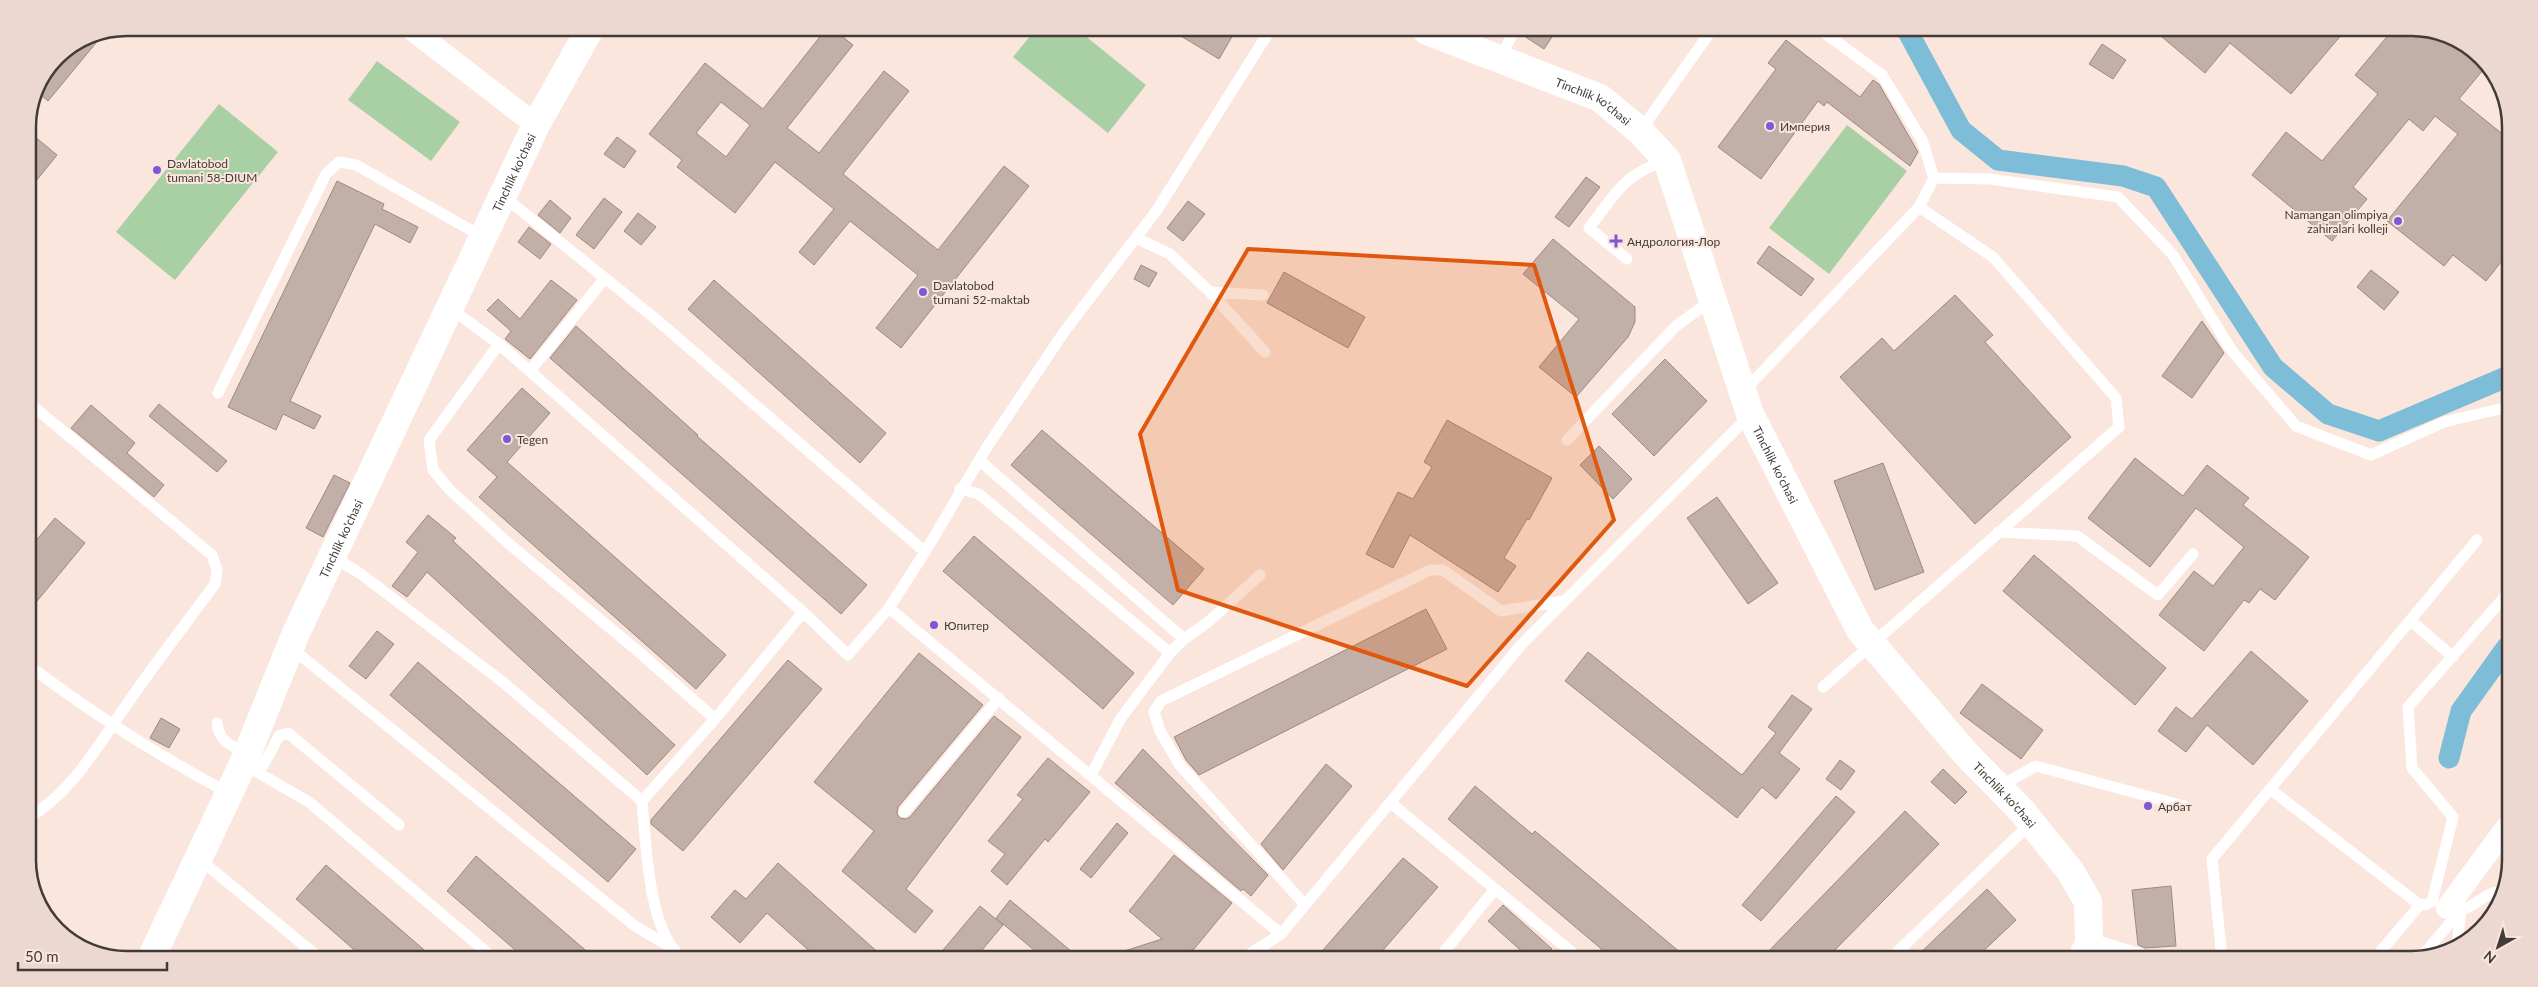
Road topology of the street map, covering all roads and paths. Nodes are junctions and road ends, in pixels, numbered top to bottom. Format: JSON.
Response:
{"nodes":[{"id":1,"x":420,"y":36,"type":"edge"},
{"id":2,"x":586,"y":36,"type":"edge"},
{"id":3,"x":1266,"y":36,"type":"edge"},
{"id":4,"x":1442,"y":36,"type":"edge"},
{"id":5,"x":1512,"y":36,"type":"edge"},
{"id":6,"x":1707,"y":36,"type":"edge"},
{"id":7,"x":1828,"y":36,"type":"edge"},
{"id":8,"x":1500,"y":59,"type":"junction"},
{"id":9,"x":536,"y":125,"type":"junction"},
{"id":10,"x":1640,"y":131,"type":"junction"},
{"id":11,"x":1667,"y":160,"type":"junction"},
{"id":12,"x":1934,"y":178,"type":"junction"},
{"id":13,"x":503,"y":196,"type":"junction"},
{"id":14,"x":1919,"y":207,"type":"junction"},
{"id":15,"x":484,"y":237,"type":"junction"},
{"id":16,"x":1136,"y":238,"type":"junction"},
{"id":17,"x":1627,"y":259,"type":"dead end"},
{"id":18,"x":605,"y":278,"type":"junction"},
{"id":19,"x":1210,"y":292,"type":"junction"},
{"id":20,"x":1263,"y":295,"type":"dead end"},
{"id":21,"x":1712,"y":300,"type":"junction"},
{"id":22,"x":450,"y":308,"type":"junction"},
{"id":23,"x":499,"y":344,"type":"junction"},
{"id":24,"x":1265,"y":352,"type":"dead end"},
{"id":25,"x":530,"y":371,"type":"junction"},
{"id":26,"x":218,"y":393,"type":"dead end"},
{"id":27,"x":1746,"y":403,"type":"junction"},
{"id":28,"x":2502,"y":408,"type":"edge"},
{"id":29,"x":36,"y":409,"type":"edge"},
{"id":30,"x":1567,"y":440,"type":"dead end"},
{"id":31,"x":979,"y":460,"type":"junction"},
{"id":32,"x":960,"y":489,"type":"junction"},
{"id":33,"x":1998,"y":532,"type":"junction"},
{"id":34,"x":2477,"y":540,"type":"dead end"},
{"id":35,"x":925,"y":552,"type":"junction"},
{"id":36,"x":2193,"y":554,"type":"dead end"},
{"id":37,"x":332,"y":556,"type":"junction"},
{"id":38,"x":1260,"y":575,"type":"dead end"},
{"id":39,"x":2502,"y":600,"type":"edge"},
{"id":40,"x":1564,"y":601,"type":"junction"},
{"id":41,"x":889,"y":608,"type":"junction"},
{"id":42,"x":803,"y":612,"type":"junction"},
{"id":43,"x":2410,"y":620,"type":"junction"},
{"id":44,"x":1184,"y":639,"type":"junction"},
{"id":45,"x":1871,"y":643,"type":"junction"},
{"id":46,"x":290,"y":647,"type":"junction"},
{"id":47,"x":1170,"y":653,"type":"junction"},
{"id":48,"x":2454,"y":657,"type":"junction"},
{"id":49,"x":36,"y":671,"type":"edge"},
{"id":50,"x":1823,"y":687,"type":"dead end"},
{"id":51,"x":999,"y":698,"type":"junction"},
{"id":52,"x":715,"y":719,"type":"junction"},
{"id":53,"x":217,"y":723,"type":"dead end"},
{"id":54,"x":113,"y":726,"type":"junction"},
{"id":55,"x":250,"y":763,"type":"junction"},
{"id":56,"x":1091,"y":775,"type":"junction"},
{"id":57,"x":1998,"y":787,"type":"junction"},
{"id":58,"x":2270,"y":789,"type":"junction"},
{"id":59,"x":229,"y":792,"type":"junction"},
{"id":60,"x":642,"y":801,"type":"junction"},
{"id":61,"x":1391,"y":803,"type":"junction"},
{"id":62,"x":2184,"y":806,"type":"dead end"},
{"id":63,"x":904,"y":812,"type":"dead end"},
{"id":64,"x":36,"y":813,"type":"edge"},
{"id":65,"x":2031,"y":823,"type":"junction"},
{"id":66,"x":399,"y":825,"type":"dead end"},
{"id":67,"x":2502,"y":832,"type":"edge"},
{"id":68,"x":198,"y":858,"type":"junction"},
{"id":69,"x":1495,"y":889,"type":"junction"},
{"id":70,"x":2496,"y":892,"type":"edge"},
{"id":71,"x":1305,"y":905,"type":"junction"},
{"id":72,"x":2420,"y":905,"type":"junction"},
{"id":73,"x":2447,"y":907,"type":"junction"},
{"id":74,"x":1281,"y":934,"type":"junction"},
{"id":75,"x":2455,"y":938,"type":"edge"},
{"id":76,"x":669,"y":946,"type":"junction"},
{"id":77,"x":2425,"y":949,"type":"edge"},
{"id":78,"x":154,"y":951,"type":"edge"},
{"id":79,"x":311,"y":951,"type":"edge"},
{"id":80,"x":485,"y":951,"type":"edge"},
{"id":81,"x":674,"y":951,"type":"edge"},
{"id":82,"x":1254,"y":951,"type":"edge"},
{"id":83,"x":1445,"y":951,"type":"edge"},
{"id":84,"x":1570,"y":951,"type":"edge"},
{"id":85,"x":1898,"y":951,"type":"edge"},
{"id":86,"x":2085,"y":951,"type":"edge"},
{"id":87,"x":2221,"y":951,"type":"edge"},
{"id":88,"x":2381,"y":951,"type":"edge"}],
"edges":[{"from":1,"to":9,"type":"street","name":"Tinchlik ko'chasi"},
{"from":2,"to":9,"type":"street","name":"Tinchlik ko'chasi"},
{"from":3,"to":16,"type":"lane"},
{"from":4,"to":8,"type":"street","name":"Tinchlik ko'chasi"},
{"from":5,"to":8,"type":"lane"},
{"from":6,"to":10,"type":"lane"},
{"from":7,"to":12,"type":"lane"},
{"from":8,"to":10,"type":"street","name":"Tinchlik ko'chasi"},
{"from":9,"to":13,"type":"street","name":"Tinchlik ko'chasi"},
{"from":10,"to":11,"type":"street","name":"Tinchlik ko'chasi"},
{"from":11,"to":17,"type":"lane"},
{"from":11,"to":21,"type":"street","name":"Tinchlik ko'chasi"},
{"from":12,"to":14,"type":"lane"},
{"from":12,"to":28,"type":"lane"},
{"from":13,"to":15,"type":"street","name":"Tinchlik ko'chasi"},
{"from":13,"to":18,"type":"lane"},
{"from":14,"to":27,"type":"lane"},
{"from":14,"to":33,"type":"lane"},
{"from":15,"to":22,"type":"street","name":"Tinchlik ko'chasi"},
{"from":15,"to":26,"type":"lane"},
{"from":16,"to":19,"type":"lane"},
{"from":16,"to":31,"type":"lane"},
{"from":18,"to":25,"type":"lane"},
{"from":18,"to":35,"type":"lane"},
{"from":19,"to":20,"type":"lane"},
{"from":19,"to":24,"type":"lane"},
{"from":21,"to":27,"type":"street","name":"Tinchlik ko'chasi"},
{"from":21,"to":30,"type":"lane"},
{"from":22,"to":23,"type":"lane"},
{"from":22,"to":37,"type":"street","name":"Tinchlik ko'chasi"},
{"from":23,"to":25,"type":"lane"},
{"from":23,"to":52,"type":"lane"},
{"from":25,"to":42,"type":"lane"},
{"from":27,"to":40,"type":"lane"},
{"from":27,"to":45,"type":"street","name":"Tinchlik ko'chasi"},
{"from":29,"to":54,"type":"lane"},
{"from":31,"to":32,"type":"lane"},
{"from":31,"to":44,"type":"lane"},
{"from":32,"to":35,"type":"lane"},
{"from":32,"to":47,"type":"lane"},
{"from":33,"to":36,"type":"lane"},
{"from":33,"to":45,"type":"lane"},
{"from":34,"to":43,"type":"lane"},
{"from":35,"to":41,"type":"lane"},
{"from":37,"to":46,"type":"street","name":"Tinchlik ko'chasi"},
{"from":37,"to":60,"type":"lane"},
{"from":38,"to":44,"type":"lane"},
{"from":39,"to":48,"type":"lane"},
{"from":40,"to":61,"type":"lane"},
{"from":40,"to":71,"type":"lane"},
{"from":41,"to":42,"type":"lane"},
{"from":41,"to":51,"type":"lane"},
{"from":42,"to":52,"type":"lane"},
{"from":43,"to":48,"type":"lane"},
{"from":43,"to":58,"type":"lane"},
{"from":44,"to":47,"type":"lane"},
{"from":45,"to":50,"type":"lane"},
{"from":45,"to":57,"type":"street","name":"Tinchlik ko'chasi"},
{"from":46,"to":55,"type":"street","name":"Tinchlik ko'chasi"},
{"from":46,"to":76,"type":"lane"},
{"from":47,"to":56,"type":"lane"},
{"from":48,"to":73,"type":"lane"},
{"from":49,"to":54,"type":"lane"},
{"from":51,"to":56,"type":"lane"},
{"from":51,"to":63,"type":"lane"},
{"from":52,"to":60,"type":"lane"},
{"from":53,"to":55,"type":"lane"},
{"from":54,"to":59,"type":"lane"},
{"from":54,"to":64,"type":"lane"},
{"from":55,"to":59,"type":"street","name":"Tinchlik ko'chasi"},
{"from":55,"to":66,"type":"lane"},
{"from":55,"to":80,"type":"lane"},
{"from":56,"to":74,"type":"lane"},
{"from":57,"to":62,"type":"lane"},
{"from":57,"to":65,"type":"street","name":"Tinchlik ko'chasi"},
{"from":58,"to":72,"type":"lane"},
{"from":58,"to":87,"type":"lane"},
{"from":59,"to":68,"type":"street","name":"Tinchlik ko'chasi"},
{"from":60,"to":76,"type":"lane"},
{"from":61,"to":69,"type":"lane"},
{"from":61,"to":71,"type":"lane"},
{"from":65,"to":85,"type":"lane"},
{"from":65,"to":86,"type":"street","name":"Tinchlik ko'chasi"},
{"from":67,"to":73,"type":"street"},
{"from":68,"to":78,"type":"street","name":"Tinchlik ko'chasi"},
{"from":68,"to":79,"type":"lane"},
{"from":69,"to":83,"type":"lane"},
{"from":69,"to":84,"type":"lane"},
{"from":70,"to":73,"type":"lane"},
{"from":71,"to":74,"type":"lane"},
{"from":72,"to":73,"type":"lane"},
{"from":72,"to":88,"type":"lane"},
{"from":73,"to":75,"type":"lane"},
{"from":73,"to":77,"type":"lane"},
{"from":74,"to":82,"type":"lane"},
{"from":76,"to":81,"type":"lane"}]}
